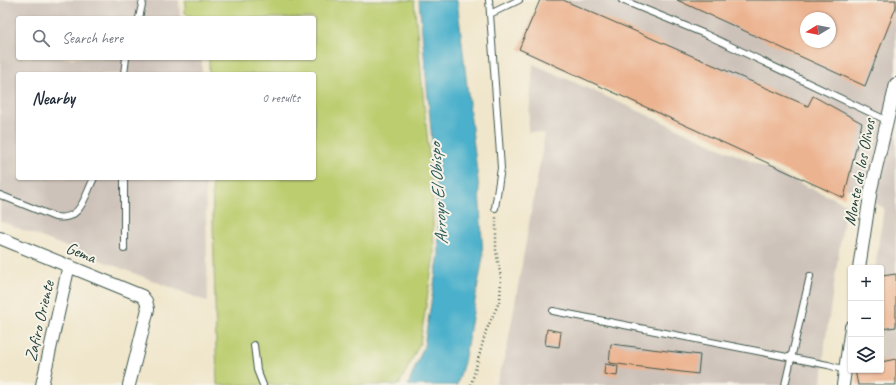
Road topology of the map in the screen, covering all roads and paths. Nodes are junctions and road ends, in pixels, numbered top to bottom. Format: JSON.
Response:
{"nodes":[{"id":1,"x":143,"y":0,"type":"edge"},
{"id":2,"x":488,"y":0,"type":"edge"},
{"id":3,"x":519,"y":0,"type":"edge"},
{"id":4,"x":622,"y":0,"type":"edge"},
{"id":5,"x":490,"y":14,"type":"junction"},
{"id":6,"x":139,"y":16,"type":"edge"},
{"id":7,"x":126,"y":60,"type":"edge"},
{"id":8,"x":124,"y":72,"type":"edge"},
{"id":9,"x":896,"y":84,"type":"edge"},
{"id":10,"x":886,"y":120,"type":"junction"},
{"id":11,"x":93,"y":180,"type":"edge"},
{"id":12,"x":124,"y":180,"type":"edge"},
{"id":13,"x":0,"y":195,"type":"edge"},
{"id":14,"x":496,"y":208,"type":"joint"},
{"id":15,"x":0,"y":238,"type":"edge"},
{"id":16,"x":124,"y":249,"type":"dead end"},
{"id":17,"x":69,"y":265,"type":"junction"},
{"id":18,"x":859,"y":265,"type":"edge"},
{"id":19,"x":810,"y":276,"type":"dead end"},
{"id":20,"x":552,"y":312,"type":"dead end"},
{"id":21,"x":850,"y":337,"type":"edge"},
{"id":22,"x":254,"y":345,"type":"dead end"},
{"id":23,"x":790,"y":357,"type":"junction"},
{"id":24,"x":845,"y":370,"type":"junction"},
{"id":25,"x":42,"y":385,"type":"edge"},
{"id":26,"x":129,"y":385,"type":"edge"},
{"id":27,"x":263,"y":385,"type":"edge"},
{"id":28,"x":471,"y":385,"type":"edge"},
{"id":29,"x":785,"y":385,"type":"edge"},
{"id":30,"x":843,"y":385,"type":"edge"}],
"edges":[{"from":1,"to":6,"type":"lane"},
{"from":2,"to":5,"type":"lane"},
{"from":3,"to":5,"type":"lane"},
{"from":4,"to":10,"type":"lane"},
{"from":5,"to":14,"type":"lane"},
{"from":7,"to":8,"type":"lane"},
{"from":9,"to":10,"type":"street","name":"Monte de los Olivos"},
{"from":10,"to":18,"type":"street","name":"Monte de los Olivos"},
{"from":11,"to":13,"type":"lane"},
{"from":12,"to":16,"type":"lane"},
{"from":14,"to":28,"type":"path"},
{"from":15,"to":17,"type":"street","name":"Gema"},
{"from":17,"to":25,"type":"street","name":"Zafiro Oriente"},
{"from":17,"to":26,"type":"street","name":"Gema"},
{"from":19,"to":23,"type":"lane"},
{"from":20,"to":23,"type":"lane"},
{"from":21,"to":24,"type":"street"},
{"from":22,"to":27,"type":"lane"},
{"from":23,"to":24,"type":"lane"},
{"from":23,"to":29,"type":"lane"},
{"from":24,"to":30,"type":"street"}]}
